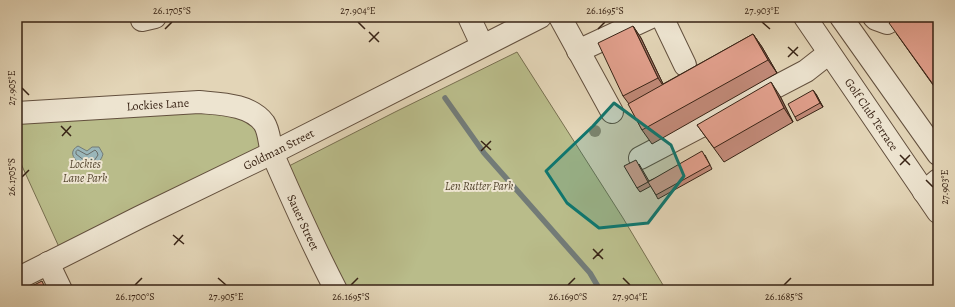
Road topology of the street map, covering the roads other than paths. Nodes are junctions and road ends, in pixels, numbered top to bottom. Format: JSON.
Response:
{"nodes":[{"id":1,"x":469,"y":17,"type":"edge"},
{"id":2,"x":540,"y":17,"type":"edge"},
{"id":3,"x":560,"y":17,"type":"edge"},
{"id":4,"x":650,"y":17,"type":"edge"},
{"id":5,"x":662,"y":17,"type":"edge"},
{"id":6,"x":805,"y":17,"type":"edge"},
{"id":7,"x":841,"y":17,"type":"edge"},
{"id":8,"x":874,"y":17,"type":"edge"},
{"id":9,"x":898,"y":17,"type":"edge"},
{"id":10,"x":482,"y":45,"type":"junction"},
{"id":11,"x":578,"y":51,"type":"junction"},
{"id":12,"x":829,"y":53,"type":"junction"},
{"id":13,"x":685,"y":65,"type":"dead end"},
{"id":14,"x":612,"y":112,"type":"dead end"},
{"id":15,"x":17,"y":113,"type":"edge"},
{"id":16,"x":272,"y":153,"type":"junction"},
{"id":17,"x":938,"y":154,"type":"edge"},
{"id":18,"x":640,"y":158,"type":"dead end"},
{"id":19,"x":931,"y":186,"type":"edge"},
{"id":20,"x":938,"y":212,"type":"edge"},
{"id":21,"x":48,"y":263,"type":"junction"},
{"id":22,"x":17,"y":279,"type":"edge"},
{"id":23,"x":61,"y":290,"type":"edge"},
{"id":24,"x":336,"y":290,"type":"edge"}],
"edges":[{"from":1,"to":10,"type":"street"},
{"from":2,"to":10,"type":"street","name":"Goldman Street"},
{"from":3,"to":11,"type":"street"},
{"from":4,"to":11,"type":"street"},
{"from":5,"to":13,"type":"street"},
{"from":6,"to":12,"type":"street","name":"Golf Club Terrace"},
{"from":7,"to":17,"type":"street"},
{"from":8,"to":9,"type":"street"},
{"from":10,"to":16,"type":"street","name":"Goldman Street"},
{"from":11,"to":14,"type":"street"},
{"from":12,"to":18,"type":"street"},
{"from":12,"to":19,"type":"street","name":"Golf Club Terrace"},
{"from":15,"to":16,"type":"street","name":"Lockies Lane"},
{"from":16,"to":21,"type":"street","name":"Goldman Street"},
{"from":16,"to":24,"type":"street","name":"Sauer Street"},
{"from":19,"to":20,"type":"street","name":"Golf Club Terrace"},
{"from":21,"to":22,"type":"street","name":"Goldman Street"},
{"from":21,"to":23,"type":"street"}]}
